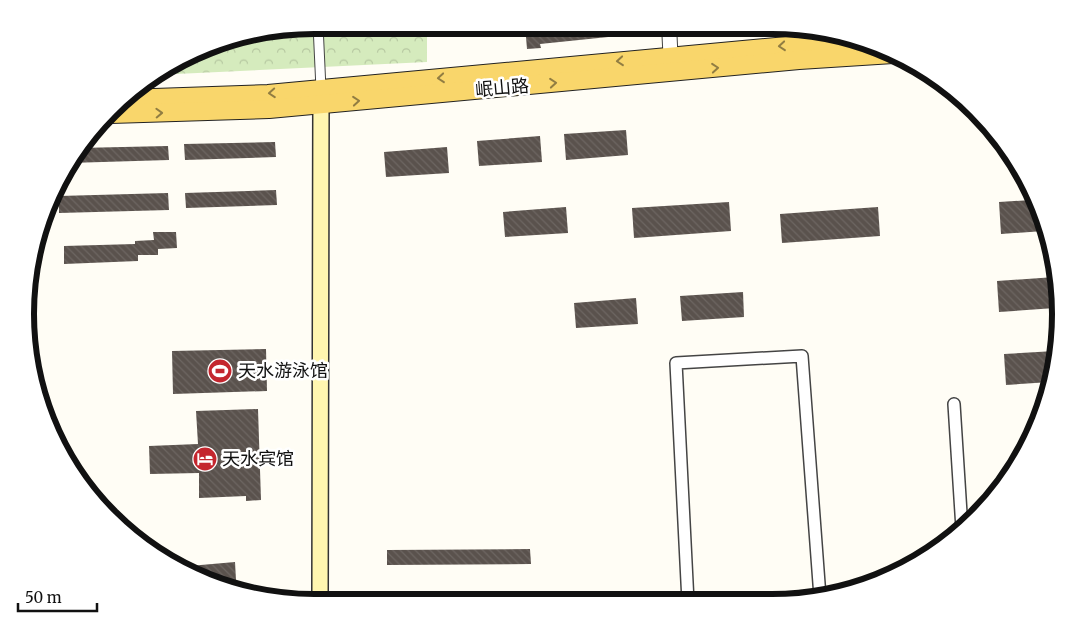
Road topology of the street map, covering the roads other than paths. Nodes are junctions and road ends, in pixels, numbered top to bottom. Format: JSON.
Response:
{"nodes":[{"id":1,"x":318,"y":34,"type":"edge"},
{"id":2,"x":669,"y":34,"type":"edge"},
{"id":3,"x":846,"y":43,"type":"edge"},
{"id":4,"x":879,"y":55,"type":"edge"},
{"id":5,"x":670,"y":64,"type":"junction"},
{"id":6,"x":321,"y":97,"type":"junction"},
{"id":7,"x":135,"y":99,"type":"edge"},
{"id":8,"x":118,"y":114,"type":"edge"},
{"id":9,"x":954,"y":404,"type":"dead end"},
{"id":10,"x":961,"y":521,"type":"edge"},
{"id":11,"x":819,"y":590,"type":"edge"},
{"id":12,"x":320,"y":594,"type":"edge"},
{"id":13,"x":688,"y":594,"type":"edge"}],
"edges":[{"from":1,"to":6,"type":"street"},
{"from":2,"to":5,"type":"street"},
{"from":3,"to":5,"type":"main road","name":"岷山路","one_way":true},
{"from":5,"to":4,"type":"main road","name":"岷山路","one_way":true},
{"from":5,"to":6,"type":"main road","name":"岷山路"},
{"from":6,"to":7,"type":"main road","name":"岷山路","one_way":true},
{"from":8,"to":6,"type":"main road","name":"岷山路","one_way":true},
{"from":6,"to":12,"type":"main road"},
{"from":9,"to":10,"type":"street"},
{"from":11,"to":13,"type":"street"}]}
